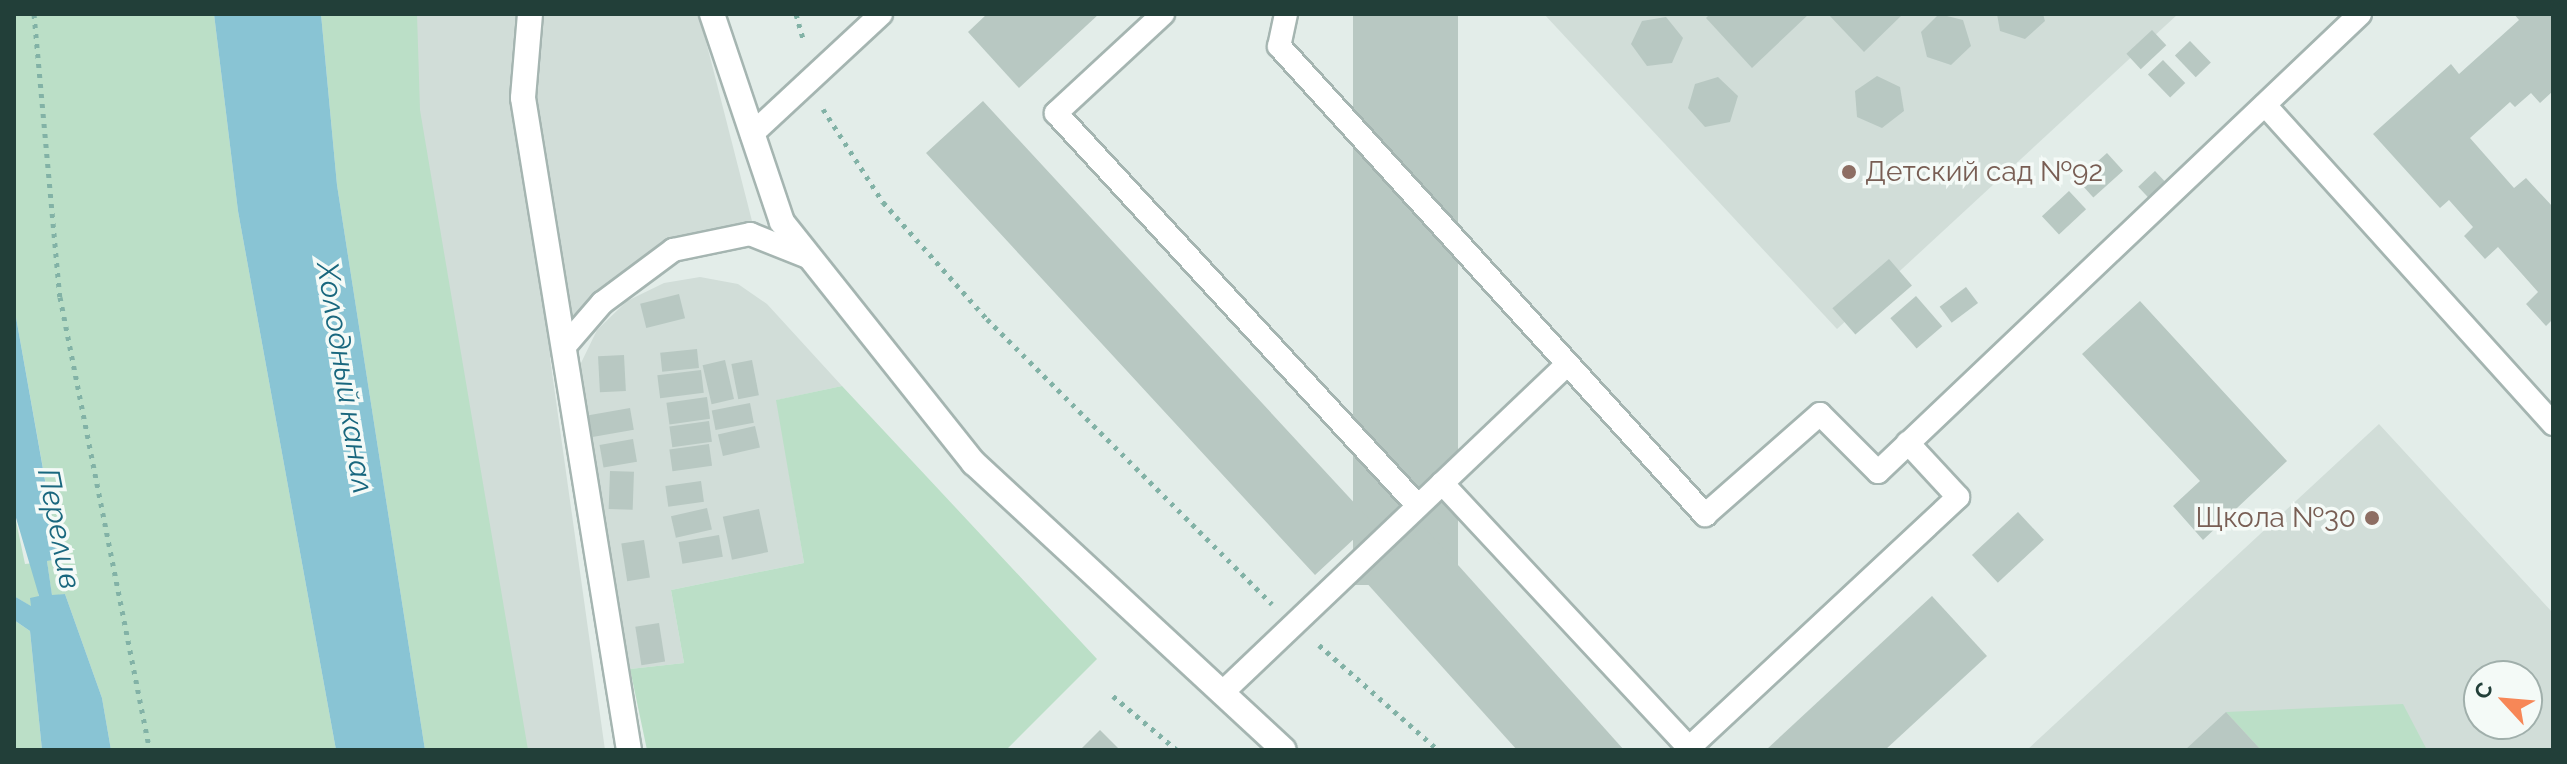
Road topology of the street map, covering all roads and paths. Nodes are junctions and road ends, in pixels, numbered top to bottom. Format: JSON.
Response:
{"nodes":[{"id":1,"x":34,"y":14,"type":"edge"},
{"id":2,"x":530,"y":14,"type":"edge"},
{"id":3,"x":712,"y":14,"type":"edge"},
{"id":4,"x":796,"y":14,"type":"edge"},
{"id":5,"x":881,"y":14,"type":"edge"},
{"id":6,"x":1163,"y":14,"type":"edge"},
{"id":7,"x":1286,"y":14,"type":"edge"},
{"id":8,"x":2360,"y":14,"type":"edge"},
{"id":9,"x":814,"y":77,"type":"junction"},
{"id":10,"x":2265,"y":105,"type":"junction"},
{"id":11,"x":752,"y":134,"type":"junction"},
{"id":12,"x":810,"y":258,"type":"junction"},
{"id":13,"x":564,"y":347,"type":"junction"},
{"id":14,"x":1568,"y":364,"type":"junction"},
{"id":15,"x":2553,"y":424,"type":"edge"},
{"id":16,"x":1908,"y":443,"type":"junction"},
{"id":17,"x":1442,"y":483,"type":"junction"},
{"id":18,"x":1418,"y":506,"type":"junction"},
{"id":19,"x":1295,"y":624,"type":"junction"},
{"id":20,"x":1222,"y":693,"type":"junction"},
{"id":21,"x":1113,"y":696,"type":"dead end"},
{"id":22,"x":150,"y":750,"type":"edge"},
{"id":23,"x":629,"y":750,"type":"edge"},
{"id":24,"x":1177,"y":750,"type":"edge"},
{"id":25,"x":1284,"y":750,"type":"edge"},
{"id":26,"x":1438,"y":750,"type":"edge"}],
"edges":[{"from":1,"to":22,"type":"path"},
{"from":2,"to":13,"type":"street"},
{"from":3,"to":11,"type":"street"},
{"from":4,"to":9,"type":"path"},
{"from":5,"to":9,"type":"lane"},
{"from":6,"to":18,"type":"lane"},
{"from":7,"to":14,"type":"lane"},
{"from":8,"to":10,"type":"lane"},
{"from":9,"to":11,"type":"lane"},
{"from":9,"to":19,"type":"path"},
{"from":10,"to":15,"type":"lane"},
{"from":10,"to":16,"type":"lane"},
{"from":11,"to":12,"type":"street"},
{"from":12,"to":13,"type":"lane"},
{"from":12,"to":20,"type":"street"},
{"from":13,"to":23,"type":"street"},
{"from":14,"to":16,"type":"lane"},
{"from":14,"to":17,"type":"lane"},
{"from":16,"to":17,"type":"lane"},
{"from":17,"to":18,"type":"lane"},
{"from":18,"to":19,"type":"lane"},
{"from":19,"to":20,"type":"lane"},
{"from":19,"to":26,"type":"path"},
{"from":20,"to":25,"type":"street"},
{"from":21,"to":24,"type":"path"}]}
